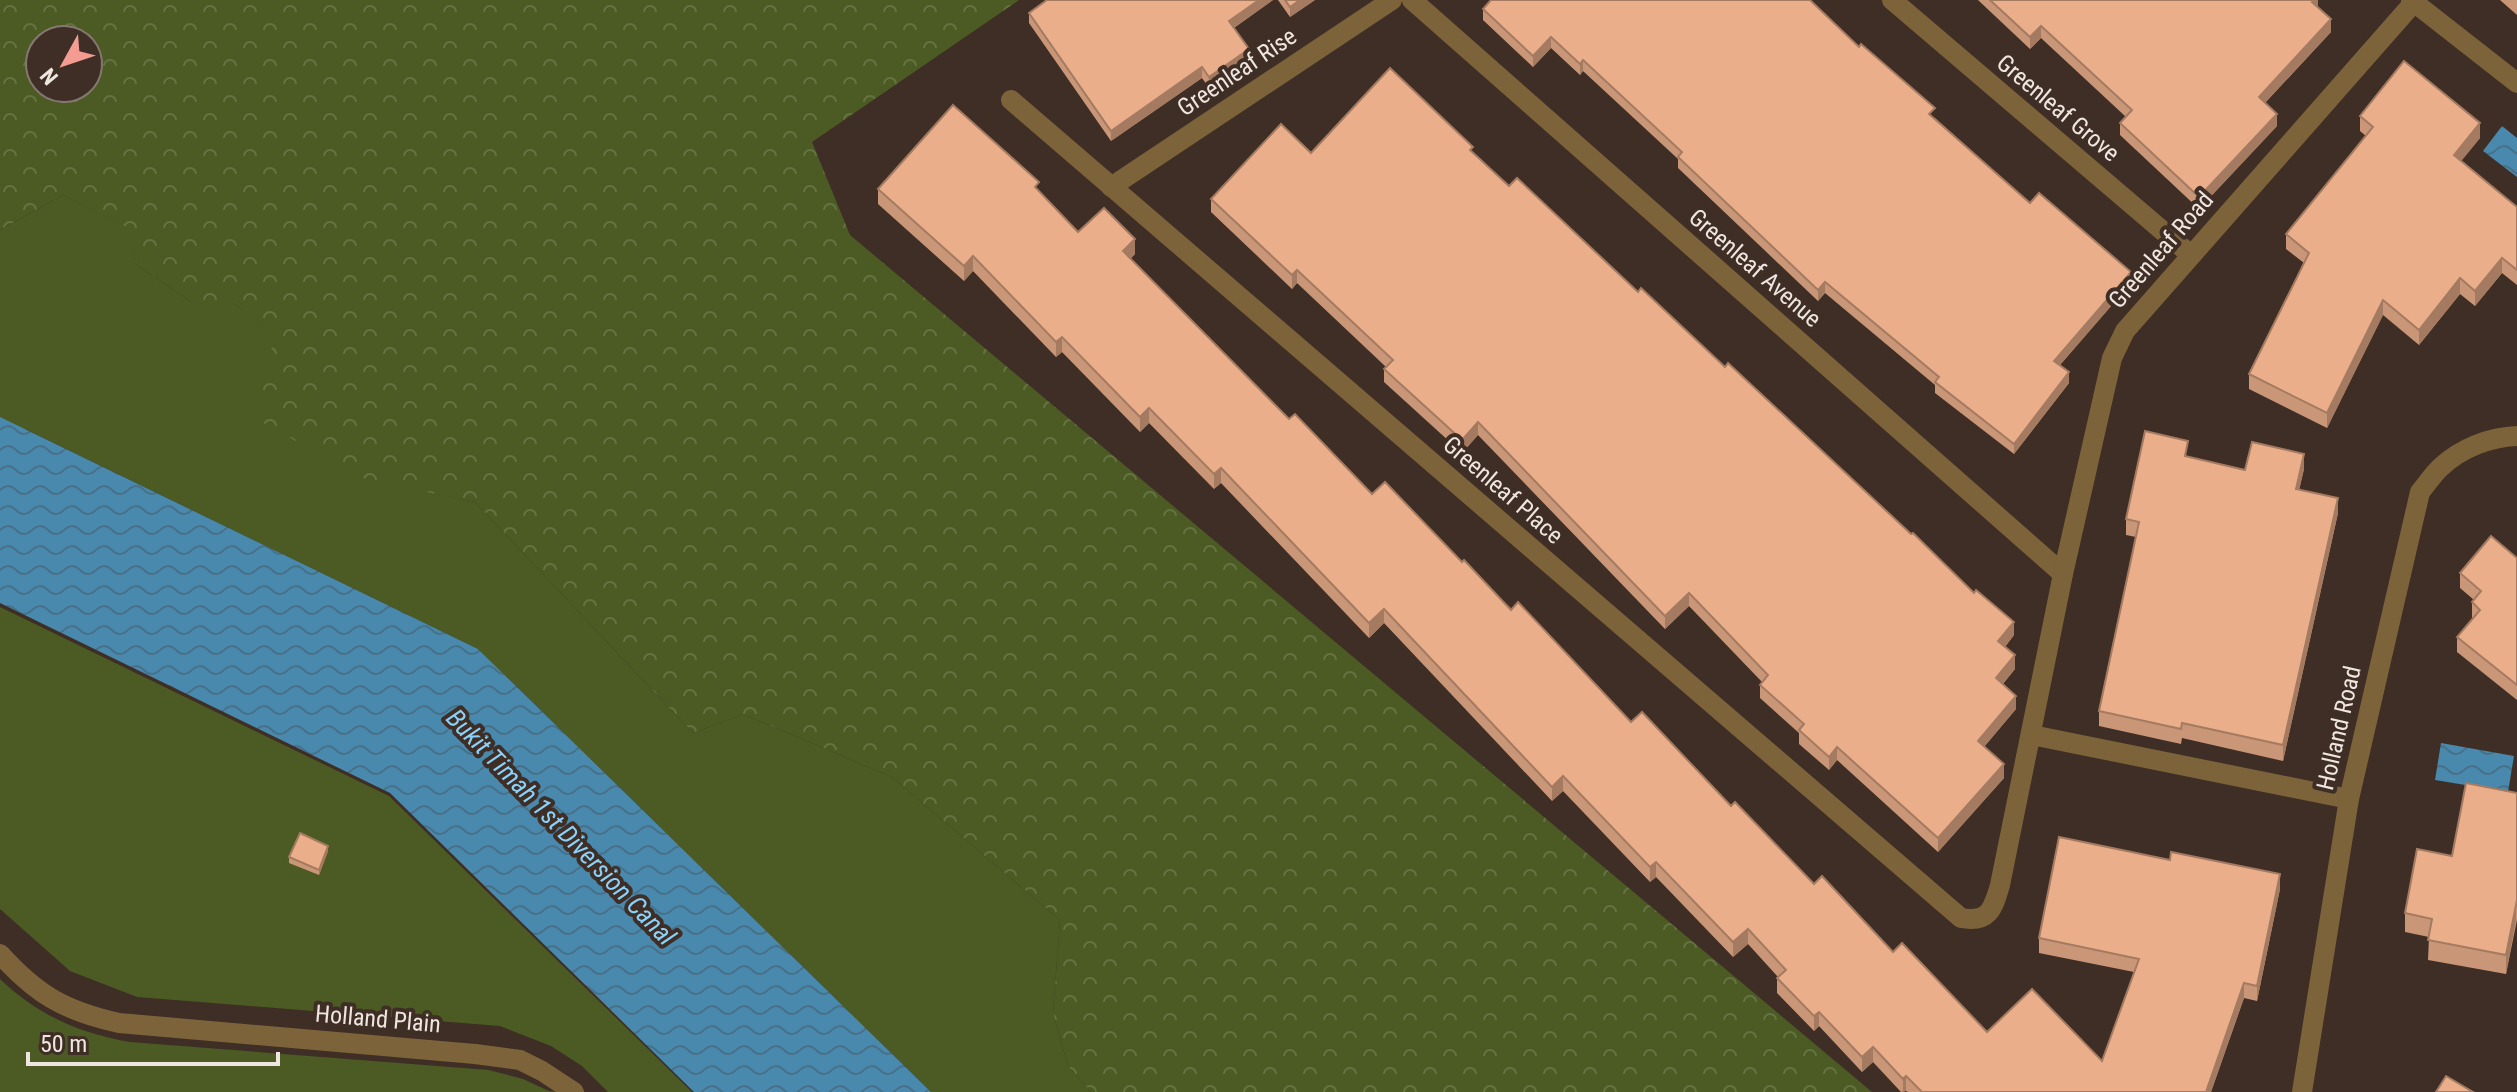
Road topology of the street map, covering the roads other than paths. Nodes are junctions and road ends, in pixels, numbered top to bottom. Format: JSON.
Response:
{"nodes":[{"id":1,"x":1392,"y":0,"type":"edge"},
{"id":2,"x":1412,"y":0,"type":"edge"},
{"id":3,"x":1892,"y":0,"type":"edge"},
{"id":4,"x":2413,"y":1,"type":"edge"},
{"id":5,"x":2517,"y":83,"type":"edge"},
{"id":6,"x":1011,"y":100,"type":"dead end"},
{"id":7,"x":1111,"y":187,"type":"junction"},
{"id":8,"x":2191,"y":255,"type":"junction"},
{"id":9,"x":2517,"y":436,"type":"edge"},
{"id":10,"x":2063,"y":574,"type":"junction"},
{"id":11,"x":2032,"y":735,"type":"junction"},
{"id":12,"x":2349,"y":799,"type":"junction"},
{"id":13,"x":1961,"y":918,"type":"joint"},
{"id":14,"x":0,"y":954,"type":"edge"},
{"id":15,"x":574,"y":1092,"type":"edge"},
{"id":16,"x":2302,"y":1092,"type":"edge"}],
"edges":[{"from":1,"to":7,"type":"street","name":"Greenleaf Rise"},
{"from":2,"to":10,"type":"street","name":"Greenleaf Avenue"},
{"from":3,"to":8,"type":"street","name":"Greenleaf Grove"},
{"from":4,"to":5,"type":"street"},
{"from":4,"to":8,"type":"street","name":"Greenleaf Road"},
{"from":6,"to":7,"type":"street","name":"Greenleaf Place"},
{"from":7,"to":13,"type":"street","name":"Greenleaf Place"},
{"from":8,"to":10,"type":"street","name":"Greenleaf Road"},
{"from":9,"to":12,"type":"street","name":"Holland Road"},
{"from":10,"to":11,"type":"street","name":"Greenleaf Road"},
{"from":11,"to":12,"type":"street"},
{"from":11,"to":13,"type":"street","name":"Greenleaf Road"},
{"from":12,"to":16,"type":"street","name":"Holland Road"},
{"from":14,"to":15,"type":"street","name":"Holland Plain"}]}
